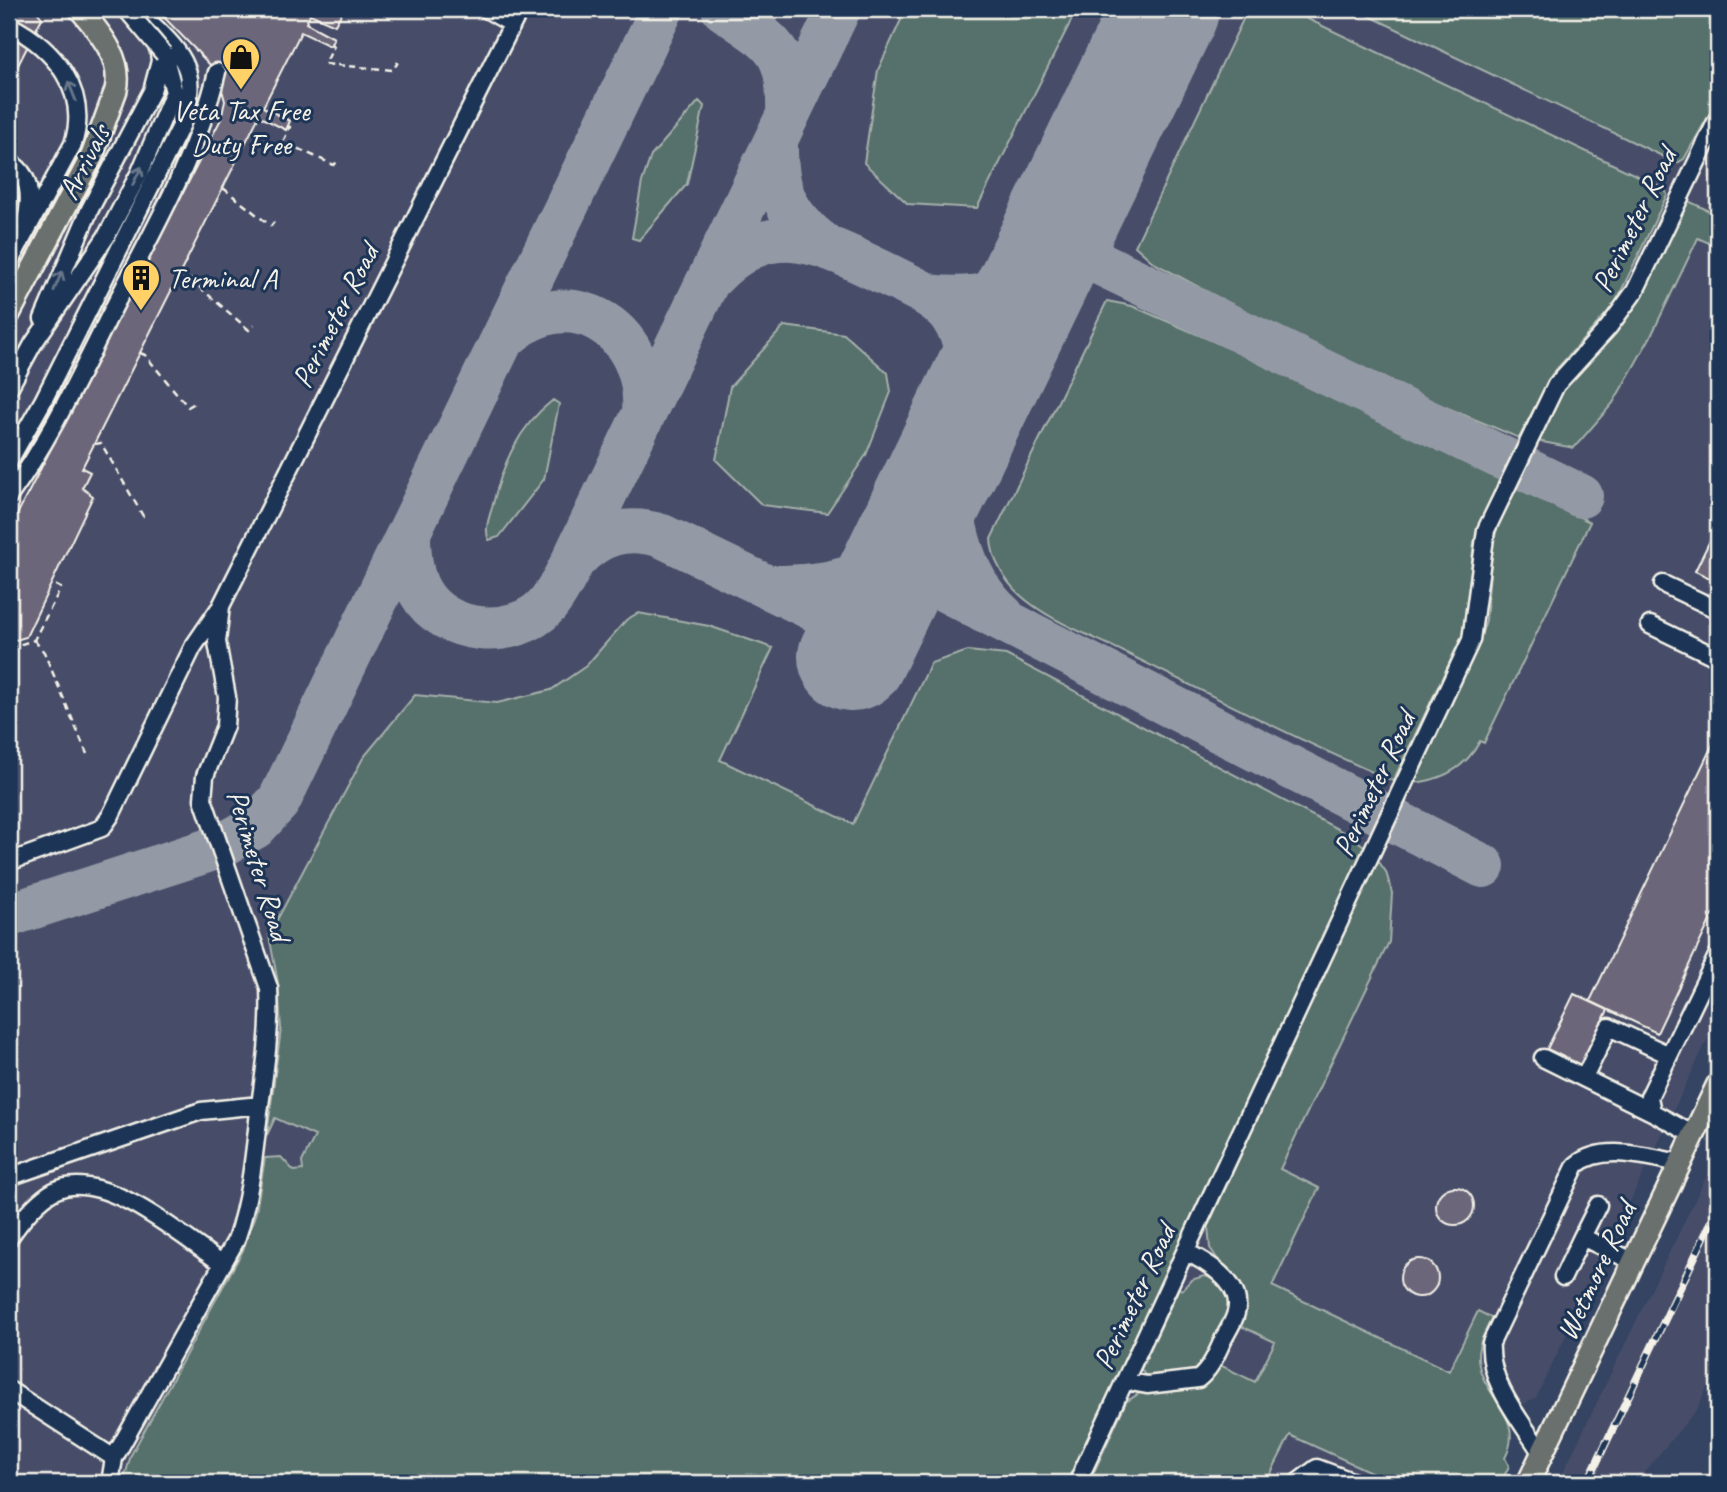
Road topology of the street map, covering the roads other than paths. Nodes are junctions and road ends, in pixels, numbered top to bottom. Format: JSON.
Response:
{"nodes":[{"id":1,"x":80,"y":9,"type":"edge"},
{"id":2,"x":126,"y":9,"type":"edge"},
{"id":3,"x":136,"y":9,"type":"edge"},
{"id":4,"x":485,"y":9,"type":"edge"},
{"id":5,"x":520,"y":9,"type":"edge"},
{"id":6,"x":512,"y":24,"type":"junction"},
{"id":7,"x":9,"y":25,"type":"edge"},
{"id":8,"x":156,"y":28,"type":"junction"},
{"id":9,"x":217,"y":72,"type":"dead end"},
{"id":10,"x":1718,"y":118,"type":"edge"},
{"id":11,"x":9,"y":162,"type":"edge"},
{"id":12,"x":21,"y":240,"type":"junction"},
{"id":13,"x":9,"y":263,"type":"edge"},
{"id":14,"x":9,"y":314,"type":"edge"},
{"id":15,"x":33,"y":344,"type":"junction"},
{"id":16,"x":9,"y":388,"type":"edge"},
{"id":17,"x":9,"y":461,"type":"edge"},
{"id":18,"x":9,"y":496,"type":"edge"},
{"id":19,"x":1664,"y":584,"type":"dead end"},
{"id":20,"x":221,"y":606,"type":"junction"},
{"id":21,"x":1718,"y":610,"type":"edge"},
{"id":22,"x":1650,"y":625,"type":"dead end"},
{"id":23,"x":1718,"y":658,"type":"edge"},
{"id":24,"x":9,"y":862,"type":"edge"},
{"id":25,"x":1718,"y":954,"type":"edge"},
{"id":26,"x":1669,"y":1055,"type":"junction"},
{"id":27,"x":1543,"y":1058,"type":"dead end"},
{"id":28,"x":1584,"y":1078,"type":"junction"},
{"id":29,"x":1718,"y":1084,"type":"edge"},
{"id":30,"x":260,"y":1105,"type":"junction"},
{"id":31,"x":1652,"y":1112,"type":"junction"},
{"id":32,"x":1694,"y":1135,"type":"junction"},
{"id":33,"x":1681,"y":1163,"type":"junction"},
{"id":34,"x":9,"y":1177,"type":"edge"},
{"id":35,"x":1598,"y":1205,"type":"dead end"},
{"id":36,"x":1582,"y":1237,"type":"junction"},
{"id":37,"x":9,"y":1238,"type":"edge"},
{"id":38,"x":1186,"y":1252,"type":"junction"},
{"id":39,"x":1633,"y":1262,"type":"junction"},
{"id":40,"x":222,"y":1264,"type":"junction"},
{"id":41,"x":1563,"y":1277,"type":"dead end"},
{"id":42,"x":1125,"y":1381,"type":"junction"},
{"id":43,"x":9,"y":1390,"type":"edge"},
{"id":44,"x":1542,"y":1454,"type":"junction"},
{"id":45,"x":114,"y":1458,"type":"junction"},
{"id":46,"x":110,"y":1483,"type":"edge"},
{"id":47,"x":1077,"y":1483,"type":"edge"},
{"id":48,"x":1297,"y":1483,"type":"edge"},
{"id":49,"x":1356,"y":1483,"type":"edge"},
{"id":50,"x":1528,"y":1483,"type":"edge"}],
"edges":[{"from":1,"to":14,"type":"main road"},
{"from":15,"to":2,"type":"street","one_way":true,"bridge":true},
{"from":3,"to":8,"type":"street"},
{"from":4,"to":6,"type":"street"},
{"from":5,"to":6,"type":"street","name":"Perimeter Road"},
{"from":6,"to":20,"type":"street","name":"Perimeter Road"},
{"from":12,"to":7,"type":"street","one_way":true},
{"from":15,"to":8,"type":"street","name":"Arrivals","one_way":true},
{"from":8,"to":17,"type":"street"},
{"from":9,"to":18,"type":"street"},
{"from":10,"to":38,"type":"street","name":"Perimeter Road"},
{"from":11,"to":12,"type":"street"},
{"from":12,"to":13,"type":"street"},
{"from":15,"to":16,"type":"street"},
{"from":19,"to":21,"type":"street"},
{"from":20,"to":24,"type":"street"},
{"from":20,"to":30,"type":"street","name":"Perimeter Road"},
{"from":22,"to":23,"type":"street"},
{"from":25,"to":26,"type":"street"},
{"from":26,"to":28,"type":"street"},
{"from":26,"to":31,"type":"street"},
{"from":27,"to":28,"type":"street"},
{"from":28,"to":31,"type":"street"},
{"from":29,"to":32,"type":"main road","name":"Wetmore Road"},
{"from":30,"to":34,"type":"street"},
{"from":30,"to":40,"type":"street","name":"Perimeter Road"},
{"from":31,"to":32,"type":"street"},
{"from":32,"to":33,"type":"main road","name":"Wetmore Road"},
{"from":33,"to":39,"type":"main road","name":"Wetmore Road"},
{"from":33,"to":44,"type":"street"},
{"from":35,"to":36,"type":"street"},
{"from":36,"to":39,"type":"street"},
{"from":36,"to":41,"type":"street"},
{"from":37,"to":40,"type":"street"},
{"from":38,"to":42,"type":"street","name":"Perimeter Road"},
{"from":38,"to":42,"type":"street"},
{"from":39,"to":44,"type":"main road","name":"Wetmore Road"},
{"from":40,"to":45,"type":"street","name":"Perimeter Road"},
{"from":42,"to":47,"type":"street","name":"Perimeter Road"},
{"from":43,"to":45,"type":"street"},
{"from":44,"to":50,"type":"main road","name":"Wetmore Road"},
{"from":45,"to":46,"type":"street","name":"Perimeter Road"},
{"from":48,"to":49,"type":"street"}]}
